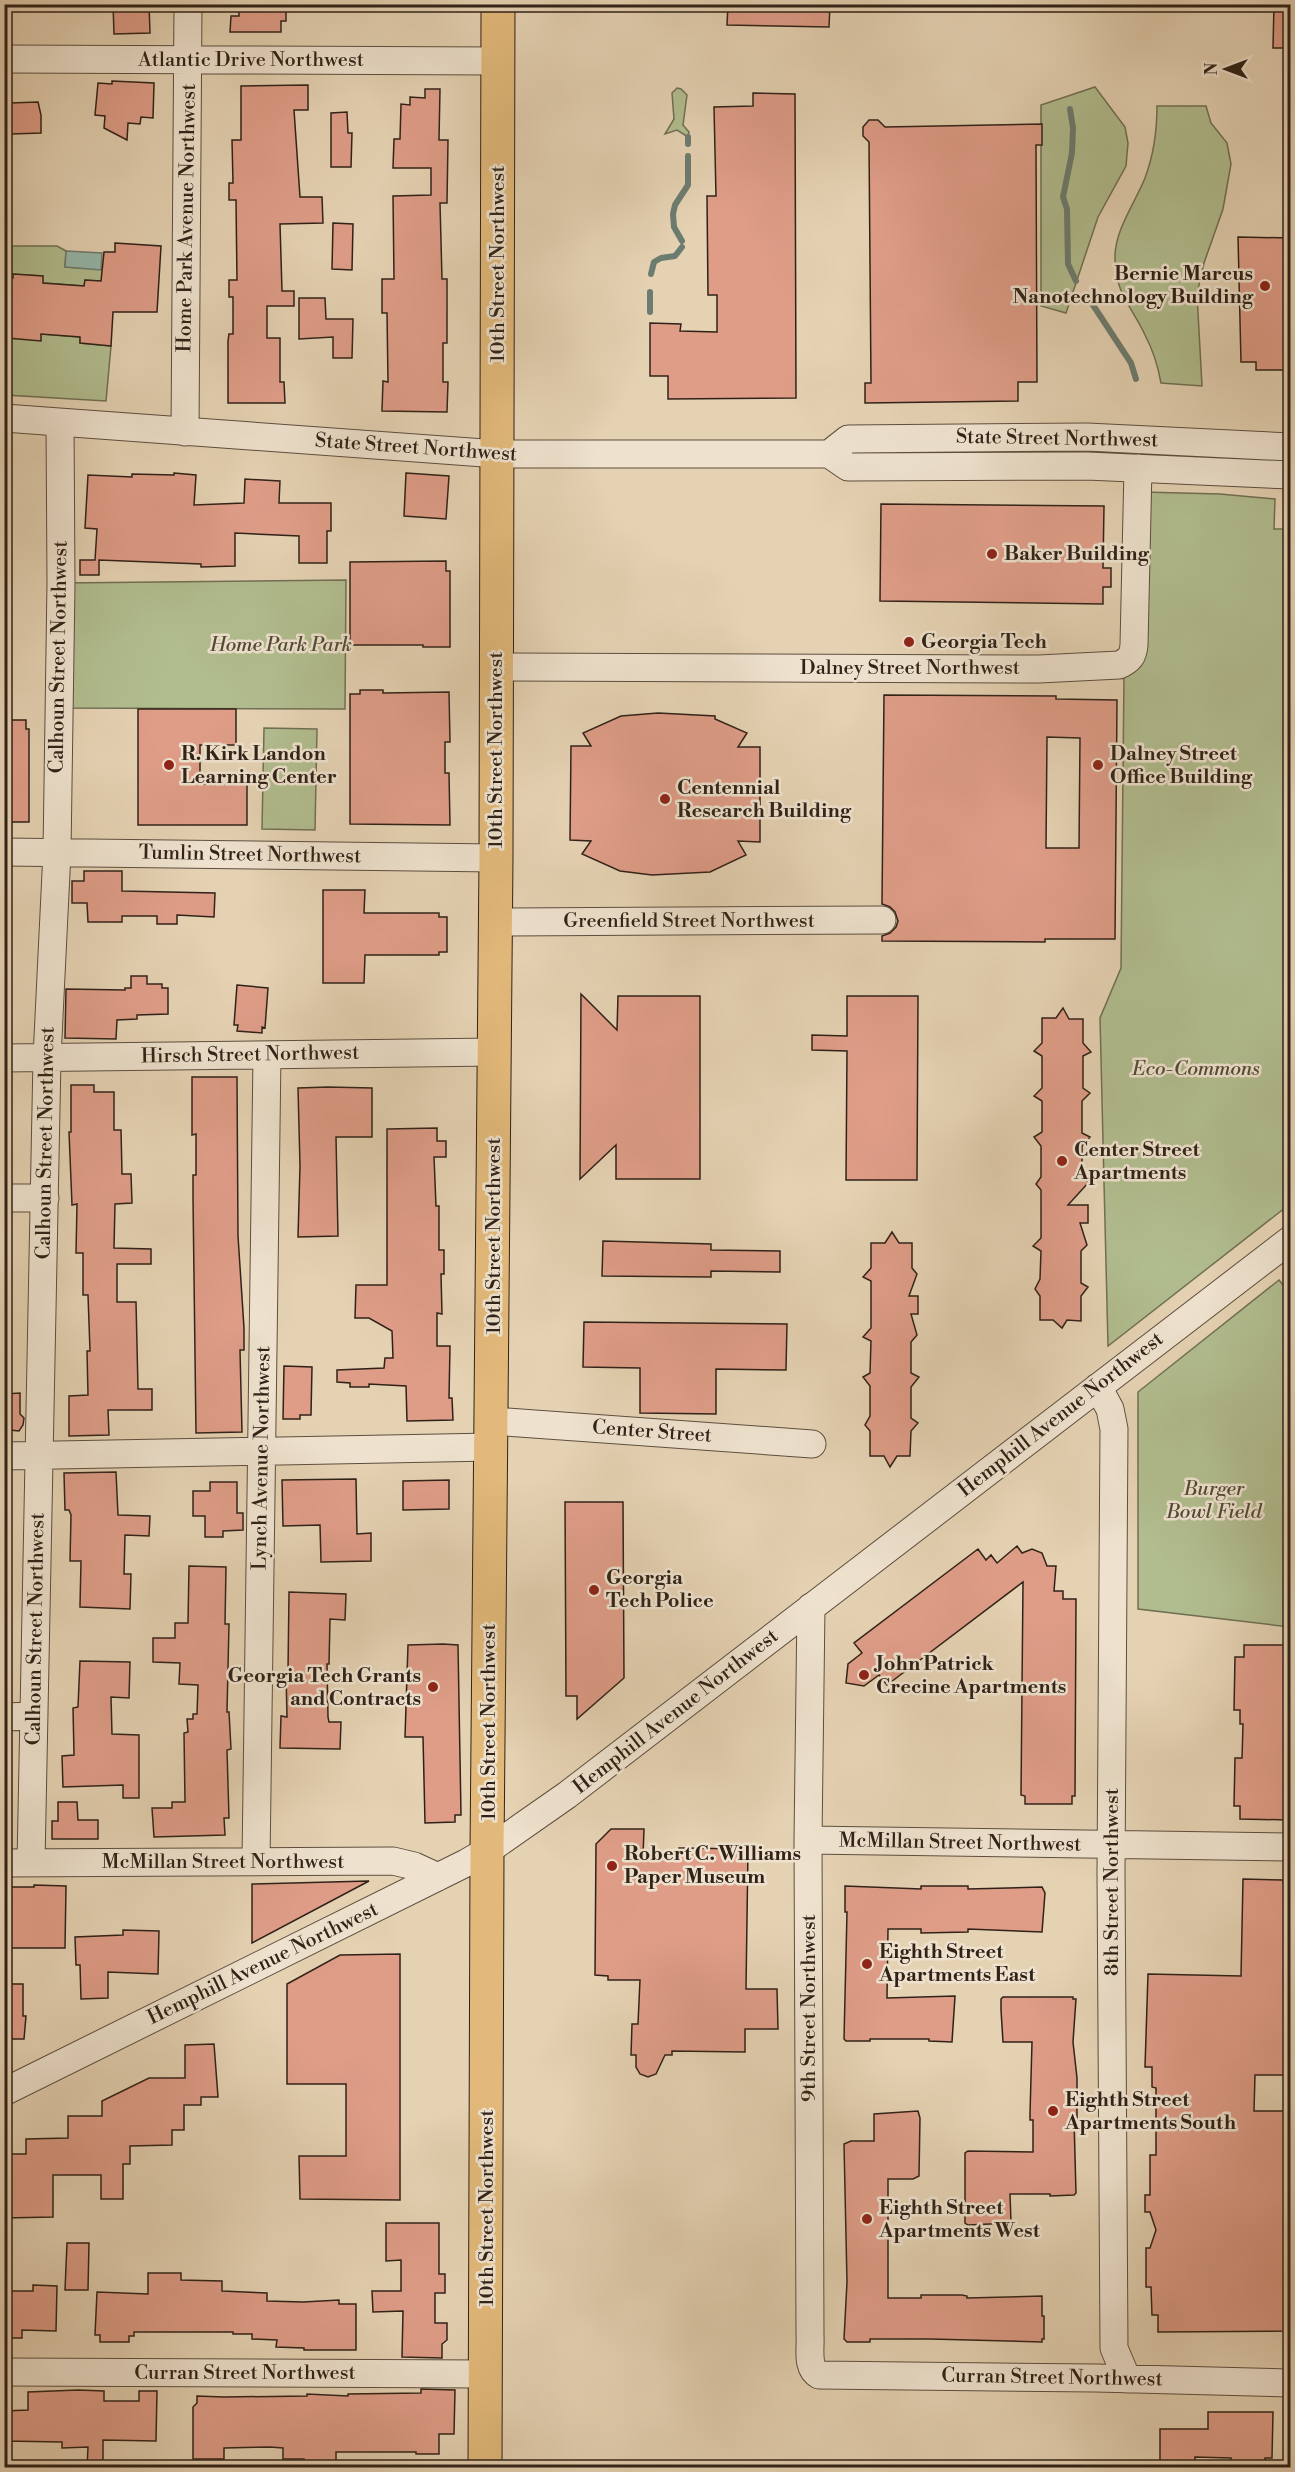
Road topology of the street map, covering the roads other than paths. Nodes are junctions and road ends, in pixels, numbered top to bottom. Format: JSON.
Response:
{"nodes":[{"id":1,"x":189,"y":4,"type":"edge"},
{"id":2,"x":498,"y":4,"type":"edge"},
{"id":3,"x":4,"y":59,"type":"edge"},
{"id":4,"x":188,"y":60,"type":"junction"},
{"id":5,"x":498,"y":61,"type":"junction"},
{"id":6,"x":4,"y":418,"type":"edge"},
{"id":7,"x":60,"y":422,"type":"junction"},
{"id":8,"x":185,"y":432,"type":"junction"},
{"id":9,"x":1290,"y":447,"type":"edge"},
{"id":10,"x":498,"y":454,"type":"junction"},
{"id":11,"x":829,"y":454,"type":"junction"},
{"id":12,"x":1138,"y":468,"type":"junction"},
{"id":13,"x":1290,"y":475,"type":"edge"},
{"id":14,"x":496,"y":666,"type":"junction"},
{"id":15,"x":4,"y":852,"type":"edge"},
{"id":16,"x":57,"y":852,"type":"junction"},
{"id":17,"x":496,"y":858,"type":"junction"},
{"id":18,"x":882,"y":920,"type":"dead end"},
{"id":19,"x":496,"y":922,"type":"junction"},
{"id":20,"x":495,"y":1052,"type":"junction"},
{"id":21,"x":267,"y":1055,"type":"junction"},
{"id":22,"x":4,"y":1058,"type":"edge"},
{"id":23,"x":47,"y":1058,"type":"junction"},
{"id":24,"x":4,"y":1198,"type":"edge"},
{"id":25,"x":45,"y":1198,"type":"junction"},
{"id":26,"x":1290,"y":1240,"type":"edge"},
{"id":27,"x":1098,"y":1387,"type":"junction"},
{"id":28,"x":492,"y":1434,"type":"junction"},
{"id":29,"x":812,"y":1444,"type":"dead end"},
{"id":30,"x":262,"y":1450,"type":"junction"},
{"id":31,"x":39,"y":1455,"type":"junction"},
{"id":32,"x":4,"y":1456,"type":"edge"},
{"id":33,"x":812,"y":1607,"type":"junction"},
{"id":34,"x":34,"y":1716,"type":"junction"},
{"id":35,"x":4,"y":1717,"type":"edge"},
{"id":36,"x":808,"y":1840,"type":"junction"},
{"id":37,"x":1112,"y":1844,"type":"junction"},
{"id":38,"x":1290,"y":1847,"type":"edge"},
{"id":39,"x":487,"y":1851,"type":"junction"},
{"id":40,"x":256,"y":1861,"type":"junction"},
{"id":41,"x":4,"y":1863,"type":"edge"},
{"id":42,"x":31,"y":1863,"type":"junction"},
{"id":43,"x":438,"y":1877,"type":"junction"},
{"id":44,"x":4,"y":2092,"type":"edge"},
{"id":45,"x":4,"y":2372,"type":"edge"},
{"id":46,"x":814,"y":2372,"type":"joint"},
{"id":47,"x":486,"y":2374,"type":"junction"},
{"id":48,"x":1127,"y":2379,"type":"junction"},
{"id":49,"x":1290,"y":2383,"type":"edge"},
{"id":50,"x":485,"y":2468,"type":"edge"}],
"edges":[{"from":1,"to":4,"type":"street","name":"Home Park Avenue Northwest"},
{"from":2,"to":5,"type":"main road","name":"10th Street Northwest"},
{"from":3,"to":4,"type":"street","name":"Atlantic Drive Northwest"},
{"from":4,"to":5,"type":"street","name":"Atlantic Drive Northwest"},
{"from":4,"to":8,"type":"street","name":"Home Park Avenue Northwest"},
{"from":5,"to":10,"type":"main road","name":"10th Street Northwest"},
{"from":6,"to":7,"type":"street","name":"State Street Northwest"},
{"from":7,"to":8,"type":"street","name":"State Street Northwest"},
{"from":7,"to":16,"type":"street","name":"Calhoun Street Northwest"},
{"from":8,"to":10,"type":"street","name":"State Street Northwest"},
{"from":9,"to":11,"type":"street","name":"State Street Northwest"},
{"from":10,"to":11,"type":"street","name":"State Street Northwest"},
{"from":10,"to":14,"type":"main road","name":"10th Street Northwest"},
{"from":11,"to":12,"type":"street","name":"State Street Northwest"},
{"from":12,"to":13,"type":"street","name":"State Street Northwest"},
{"from":12,"to":14,"type":"street","name":"Dalney Street Northwest"},
{"from":14,"to":17,"type":"main road","name":"10th Street Northwest"},
{"from":15,"to":16,"type":"street","name":"Tumlin Street Northwest"},
{"from":16,"to":17,"type":"street","name":"Tumlin Street Northwest"},
{"from":16,"to":23,"type":"street","name":"Calhoun Street Northwest"},
{"from":17,"to":19,"type":"main road","name":"10th Street Northwest"},
{"from":18,"to":19,"type":"street","name":"Greenfield Street Northwest"},
{"from":19,"to":20,"type":"main road","name":"10th Street Northwest"},
{"from":20,"to":21,"type":"street","name":"Hirsch Street Northwest"},
{"from":20,"to":28,"type":"main road","name":"10th Street Northwest"},
{"from":21,"to":23,"type":"street","name":"Hirsch Street Northwest"},
{"from":21,"to":30,"type":"street","name":"Lynch Avenue Northwest"},
{"from":22,"to":23,"type":"street","name":"Hirsch Street Northwest"},
{"from":23,"to":25,"type":"street","name":"Calhoun Street Northwest"},
{"from":24,"to":25,"type":"street"},
{"from":25,"to":31,"type":"street","name":"Calhoun Street Northwest"},
{"from":26,"to":27,"type":"street","name":"Hemphill Avenue Northwest"},
{"from":27,"to":33,"type":"street","name":"Hemphill Avenue Northwest"},
{"from":27,"to":37,"type":"street","name":"8th Street Northwest"},
{"from":28,"to":29,"type":"street","name":"Center Street"},
{"from":28,"to":30,"type":"street","name":"Center Street"},
{"from":28,"to":39,"type":"main road","name":"10th Street Northwest"},
{"from":30,"to":31,"type":"street","name":"Center Street"},
{"from":30,"to":40,"type":"street","name":"Lynch Avenue Northwest"},
{"from":31,"to":32,"type":"street","name":"Center Street"},
{"from":31,"to":34,"type":"street","name":"Calhoun Street Northwest"},
{"from":33,"to":36,"type":"street","name":"9th Street Northwest"},
{"from":33,"to":39,"type":"street","name":"Hemphill Avenue Northwest"},
{"from":34,"to":35,"type":"street"},
{"from":34,"to":42,"type":"street","name":"Calhoun Street Northwest"},
{"from":36,"to":37,"type":"street","name":"McMillan Street Northwest"},
{"from":36,"to":46,"type":"street","name":"9th Street Northwest"},
{"from":37,"to":38,"type":"street","name":"McMillan Street Northwest"},
{"from":37,"to":48,"type":"street","name":"8th Street Northwest"},
{"from":39,"to":43,"type":"street","name":"Hemphill Avenue Northwest"},
{"from":39,"to":47,"type":"main road","name":"10th Street Northwest"},
{"from":40,"to":42,"type":"street","name":"McMillan Street Northwest"},
{"from":40,"to":43,"type":"street","name":"McMillan Street Northwest"},
{"from":41,"to":42,"type":"street","name":"McMillan Street Northwest"},
{"from":43,"to":44,"type":"street","name":"Hemphill Avenue Northwest"},
{"from":45,"to":47,"type":"street","name":"Curran Street Northwest"},
{"from":46,"to":48,"type":"street","name":"Curran Street Northwest"},
{"from":47,"to":50,"type":"main road","name":"10th Street Northwest"},
{"from":48,"to":49,"type":"street","name":"Curran Street Northwest"}]}
